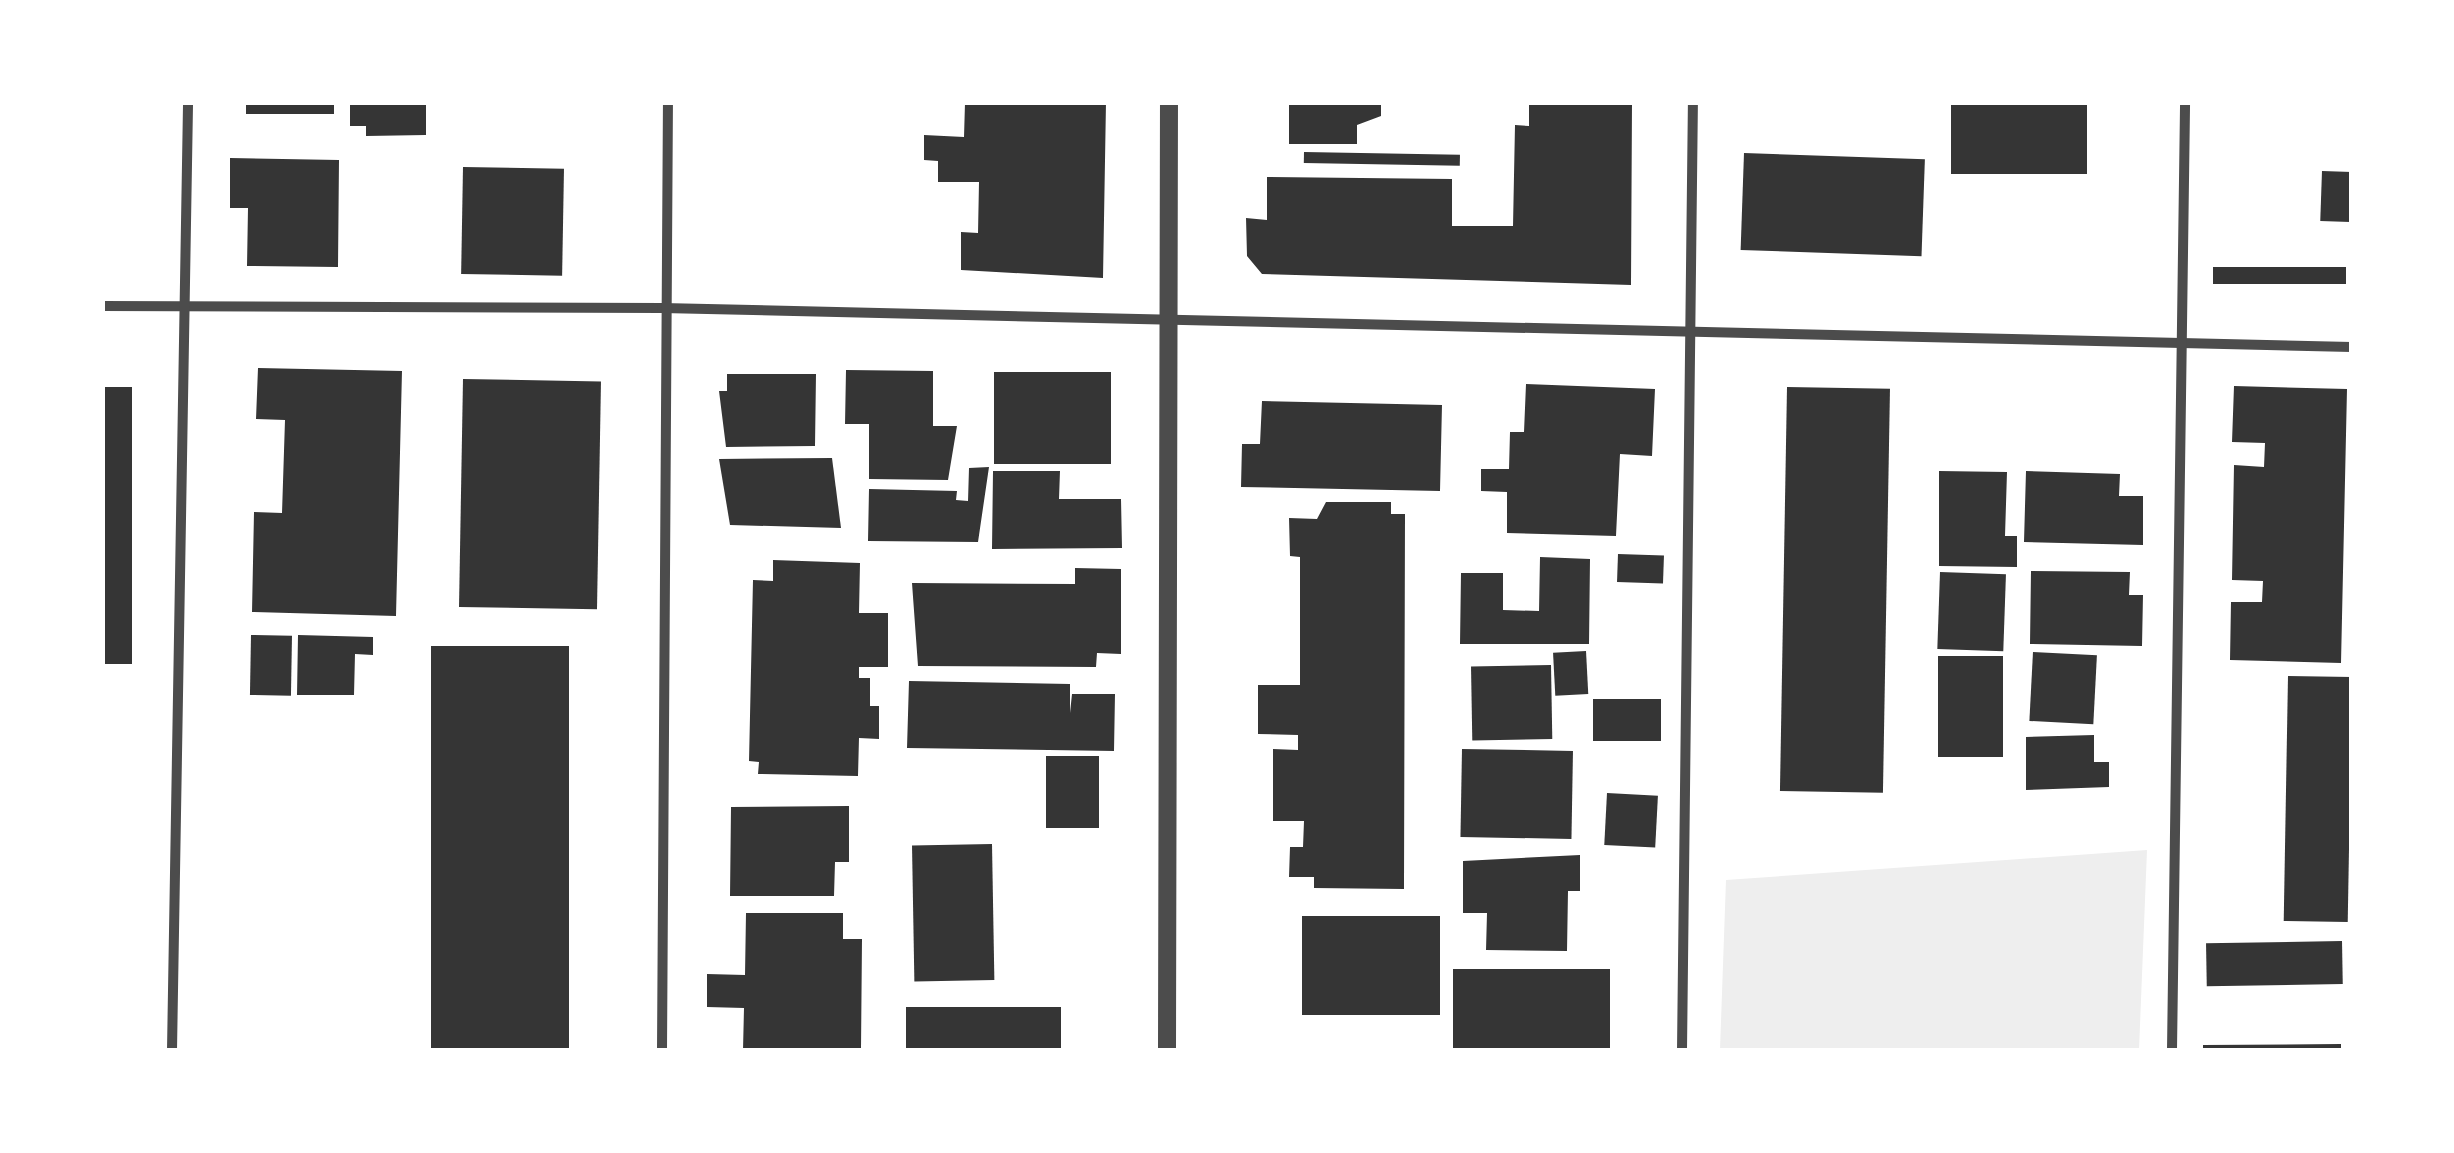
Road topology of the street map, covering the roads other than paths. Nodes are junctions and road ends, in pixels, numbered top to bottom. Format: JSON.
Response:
{"nodes":[{"id":1,"x":188,"y":102,"type":"edge"},
{"id":2,"x":668,"y":102,"type":"edge"},
{"id":3,"x":1169,"y":102,"type":"edge"},
{"id":4,"x":1693,"y":102,"type":"edge"},
{"id":5,"x":2185,"y":102,"type":"edge"},
{"id":6,"x":102,"y":306,"type":"edge"},
{"id":7,"x":184,"y":307,"type":"junction"},
{"id":8,"x":662,"y":308,"type":"junction"},
{"id":9,"x":1166,"y":324,"type":"junction"},
{"id":10,"x":1690,"y":328,"type":"junction"},
{"id":11,"x":2183,"y":346,"type":"junction"},
{"id":12,"x":2352,"y":347,"type":"edge"},
{"id":13,"x":172,"y":1050,"type":"edge"},
{"id":14,"x":662,"y":1050,"type":"edge"},
{"id":15,"x":1167,"y":1050,"type":"edge"},
{"id":16,"x":1682,"y":1050,"type":"edge"},
{"id":17,"x":2172,"y":1050,"type":"edge"}],
"edges":[{"from":1,"to":7,"type":"street"},
{"from":2,"to":8,"type":"street"},
{"from":3,"to":9,"type":"street"},
{"from":4,"to":10,"type":"street"},
{"from":5,"to":11,"type":"street"},
{"from":6,"to":7,"type":"street"},
{"from":7,"to":8,"type":"street"},
{"from":7,"to":13,"type":"street"},
{"from":8,"to":9,"type":"street"},
{"from":8,"to":14,"type":"street"},
{"from":9,"to":10,"type":"street"},
{"from":9,"to":15,"type":"street"},
{"from":10,"to":11,"type":"street"},
{"from":10,"to":16,"type":"street"},
{"from":11,"to":12,"type":"street"},
{"from":11,"to":17,"type":"street"}]}
